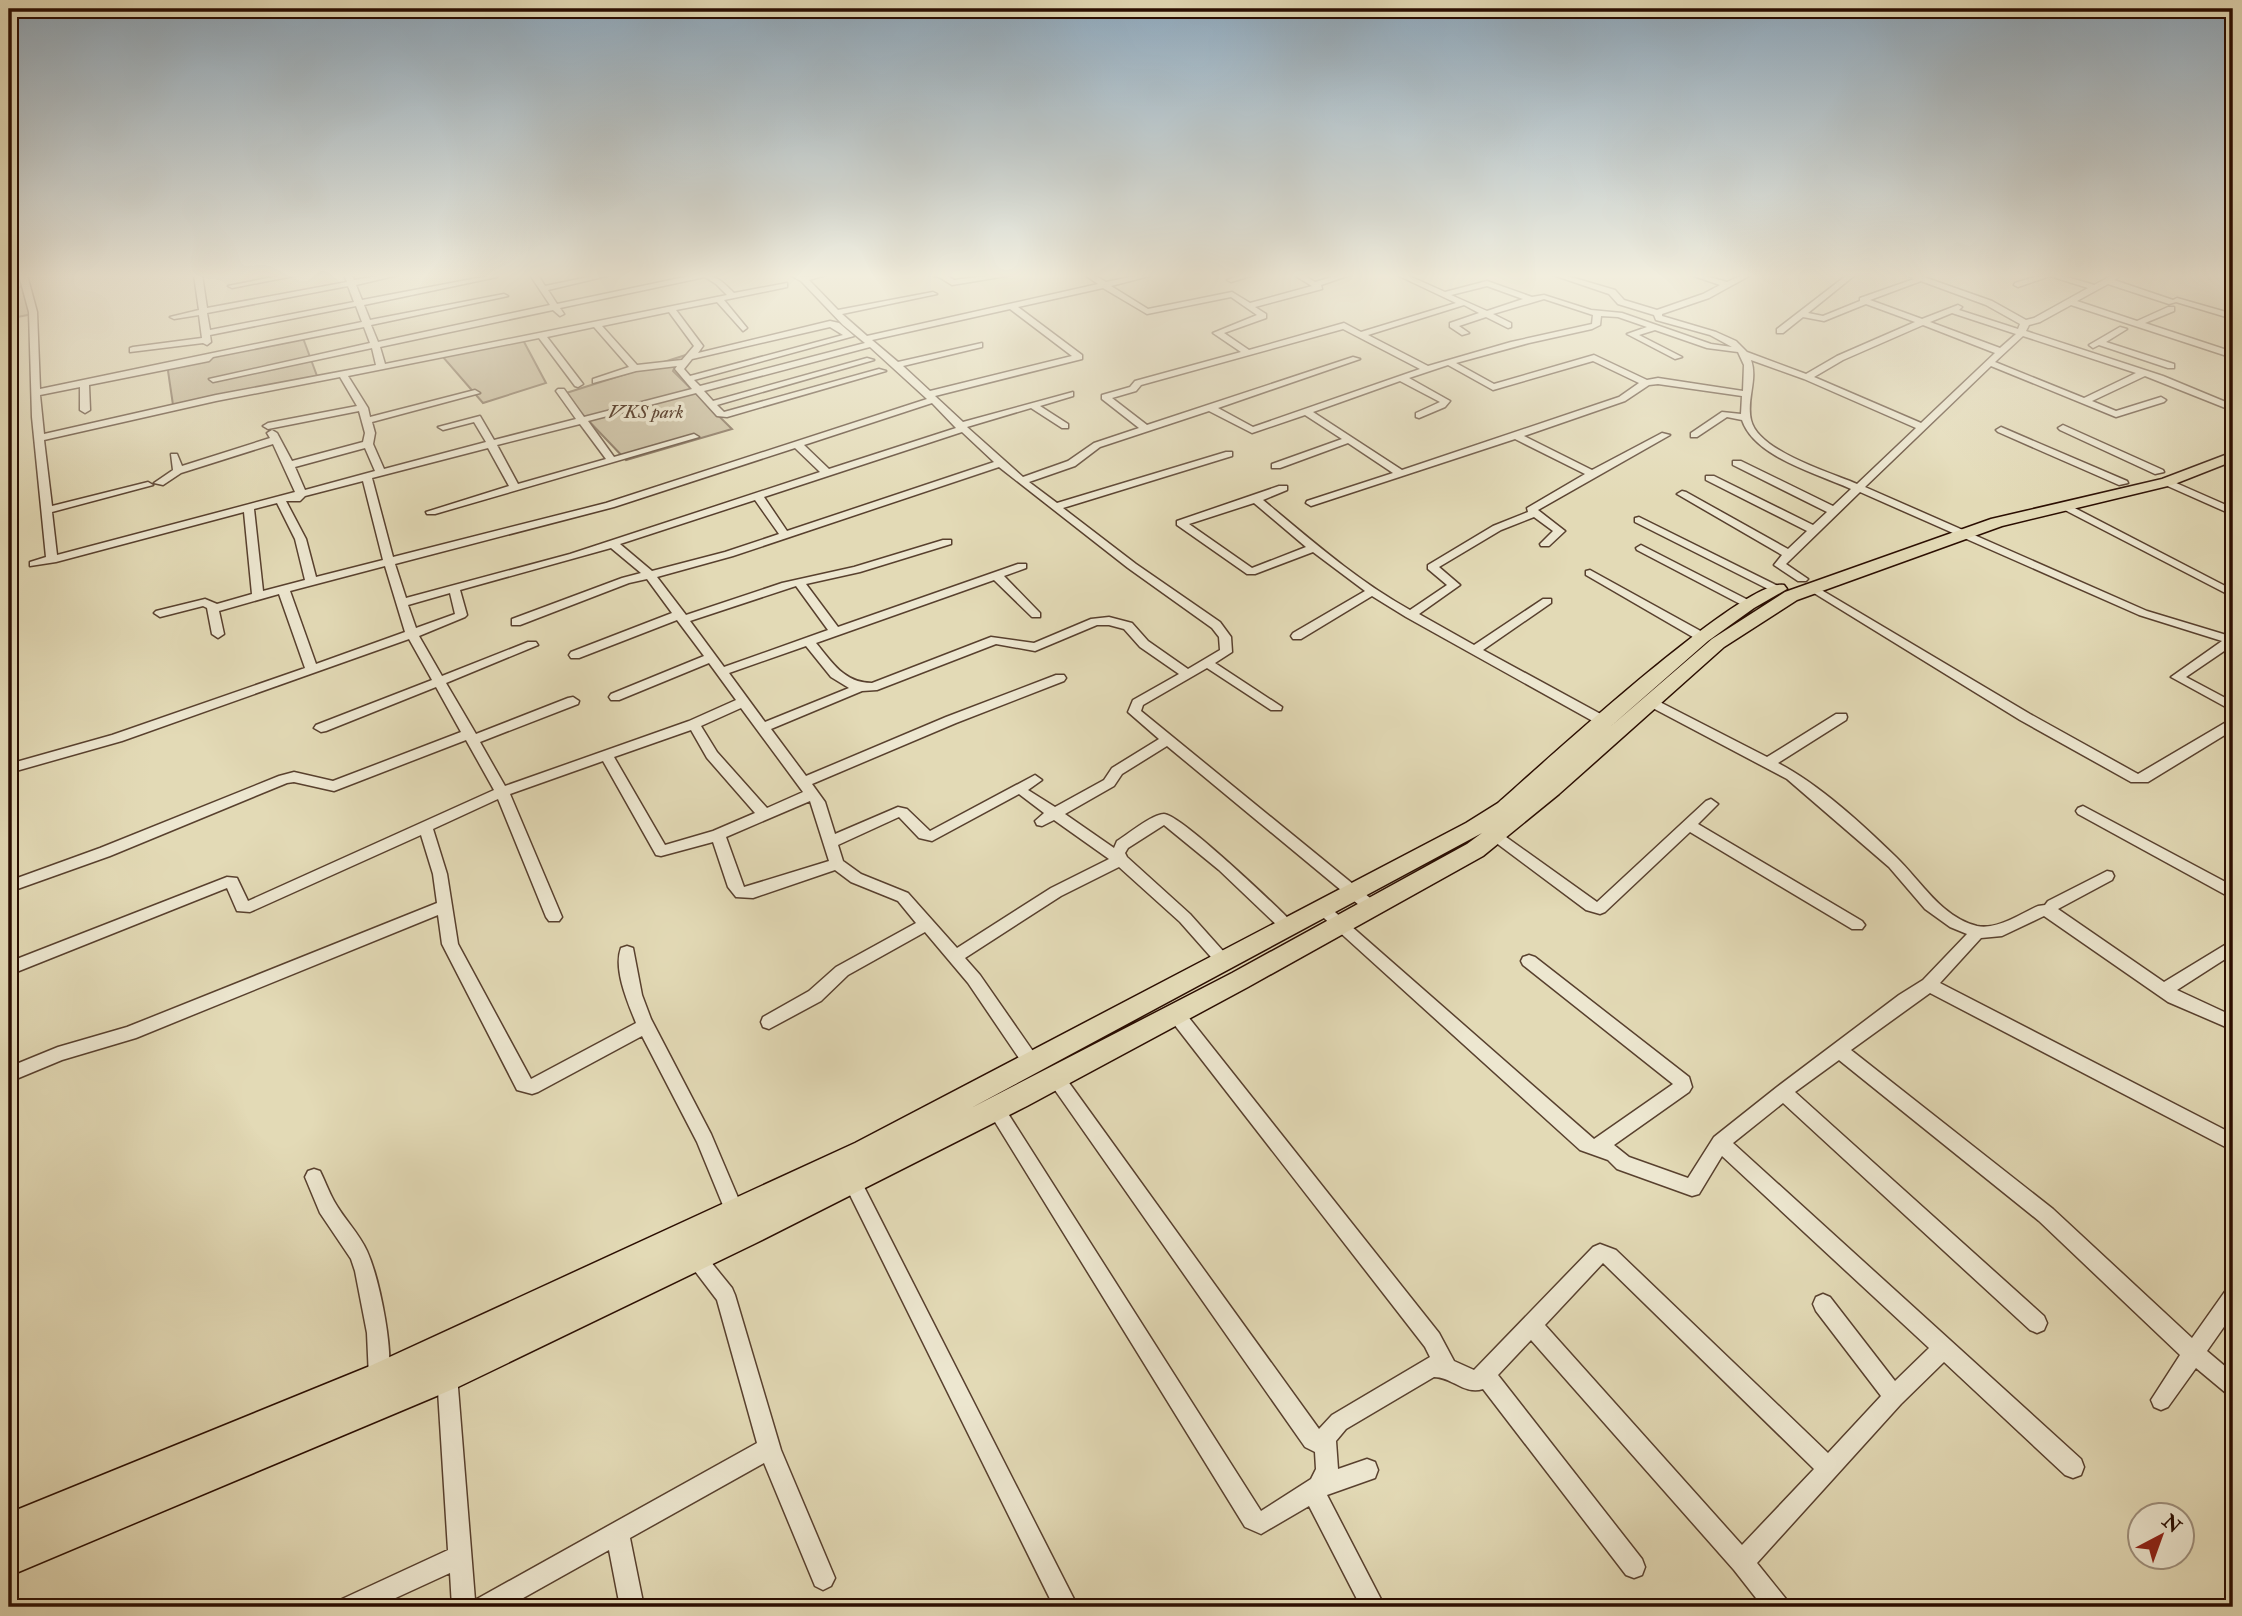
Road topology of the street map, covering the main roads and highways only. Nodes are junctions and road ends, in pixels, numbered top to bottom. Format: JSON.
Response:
{"nodes":[{"id":1,"x":2233,"y":453,"type":"edge"},
{"id":2,"x":2163,"y":477,"type":"junction"},
{"id":3,"x":1954,"y":531,"type":"junction"},
{"id":4,"x":1807,"y":584,"type":"junction"},
{"id":5,"x":1362,"y":900,"type":"junction"},
{"id":6,"x":1330,"y":917,"type":"junction"},
{"id":7,"x":447,"y":1361,"type":"junction"},
{"id":8,"x":9,"y":1531,"type":"edge"},
{"id":9,"x":9,"y":1559,"type":"edge"}],
"edges":[{"from":1,"to":2,"type":"main road"},
{"from":2,"to":3,"type":"main road"},
{"from":2,"to":3,"type":"main road"},
{"from":3,"to":4,"type":"main road"},
{"from":4,"to":5,"type":"main road"},
{"from":4,"to":5,"type":"main road"},
{"from":5,"to":6,"type":"main road"},
{"from":6,"to":7,"type":"main road"},
{"from":6,"to":7,"type":"main road"},
{"from":7,"to":8,"type":"main road"},
{"from":7,"to":9,"type":"main road"}]}
